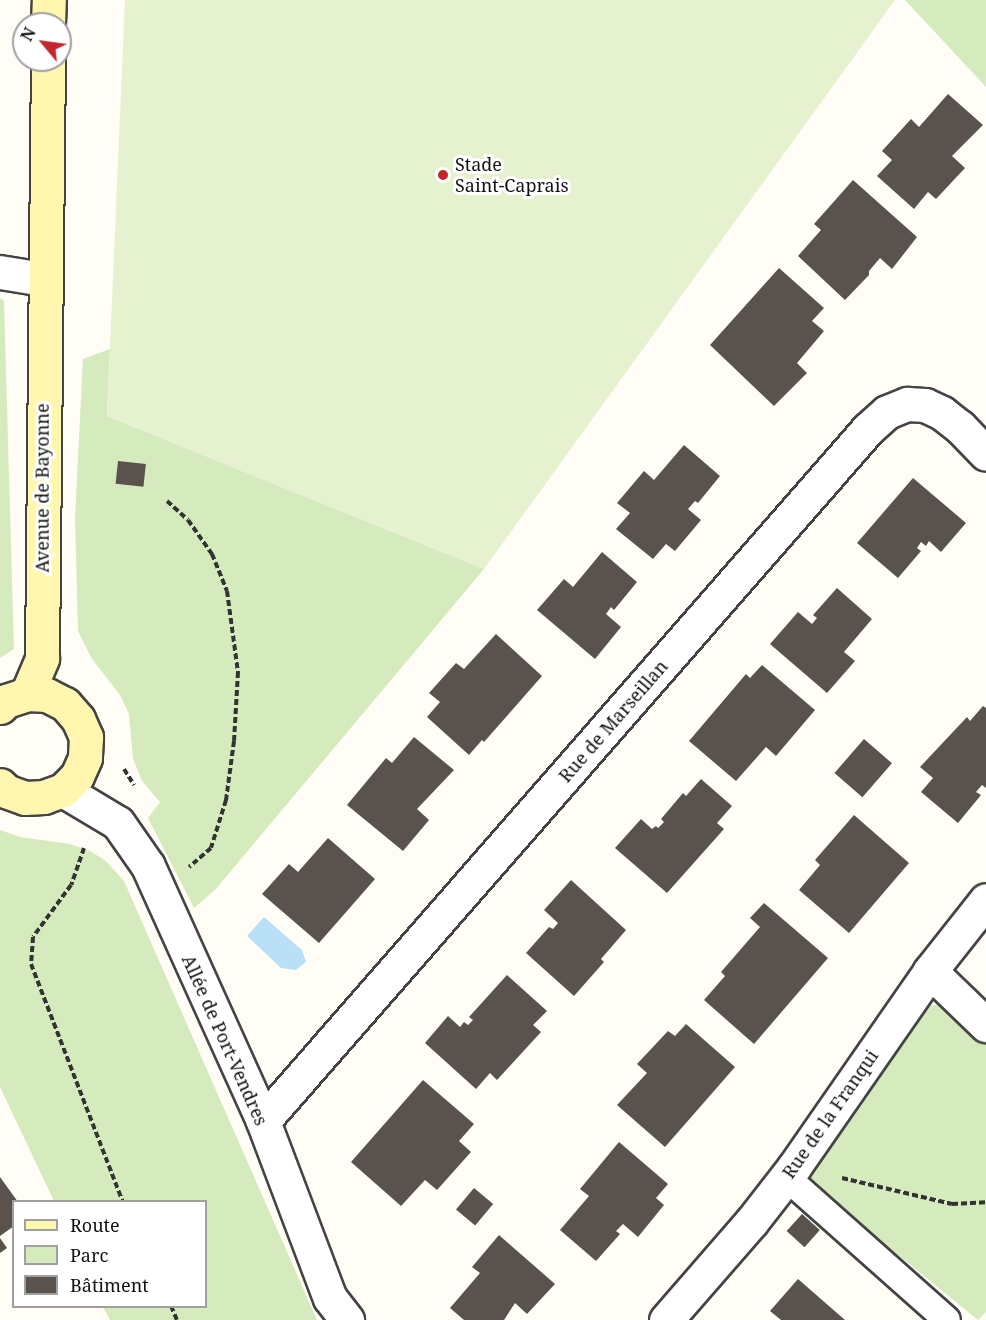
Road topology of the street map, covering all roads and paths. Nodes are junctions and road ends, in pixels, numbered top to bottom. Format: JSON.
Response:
{"nodes":[{"id":1,"x":48,"y":72,"type":"edge"},
{"id":2,"x":0,"y":272,"type":"edge"},
{"id":3,"x":43,"y":279,"type":"junction"},
{"id":4,"x":986,"y":454,"type":"edge"},
{"id":5,"x":167,"y":501,"type":"dead end"},
{"id":6,"x":14,"y":701,"type":"edge"},
{"id":7,"x":0,"y":785,"type":"edge"},
{"id":8,"x":63,"y":790,"type":"junction"},
{"id":9,"x":86,"y":842,"type":"dead end"},
{"id":10,"x":159,"y":893,"type":"junction"},
{"id":11,"x":986,"y":900,"type":"edge"},
{"id":12,"x":930,"y":971,"type":"junction"},
{"id":13,"x":986,"y":1025,"type":"edge"},
{"id":14,"x":263,"y":1121,"type":"junction"},
{"id":15,"x":790,"y":1172,"type":"junction"},
{"id":16,"x":122,"y":1200,"type":"edge"},
{"id":17,"x":986,"y":1202,"type":"edge"},
{"id":18,"x":346,"y":1320,"type":"edge"},
{"id":19,"x":666,"y":1320,"type":"edge"},
{"id":20,"x":947,"y":1320,"type":"edge"}],
"edges":[{"from":1,"to":3,"type":"street","name":"Avenue de Bayonne"},
{"from":2,"to":3,"type":"street"},
{"from":3,"to":6,"type":"street","name":"Avenue de Bayonne"},
{"from":4,"to":14,"type":"street","name":"Rue de Marseillan"},
{"from":5,"to":10,"type":"path"},
{"from":6,"to":8,"type":"street"},
{"from":7,"to":8,"type":"street"},
{"from":8,"to":10,"type":"street","name":"Allée de Port-Vendres"},
{"from":9,"to":16,"type":"path"},
{"from":10,"to":14,"type":"street","name":"Allée de Port-Vendres"},
{"from":11,"to":12,"type":"street","name":"Rue de la Franqui"},
{"from":12,"to":13,"type":"street"},
{"from":12,"to":15,"type":"street","name":"Rue de la Franqui"},
{"from":14,"to":18,"type":"street","name":"Allée de Port-Vendres"},
{"from":15,"to":17,"type":"path"},
{"from":15,"to":19,"type":"street","name":"Rue de la Franqui"},
{"from":15,"to":20,"type":"lane"}]}
